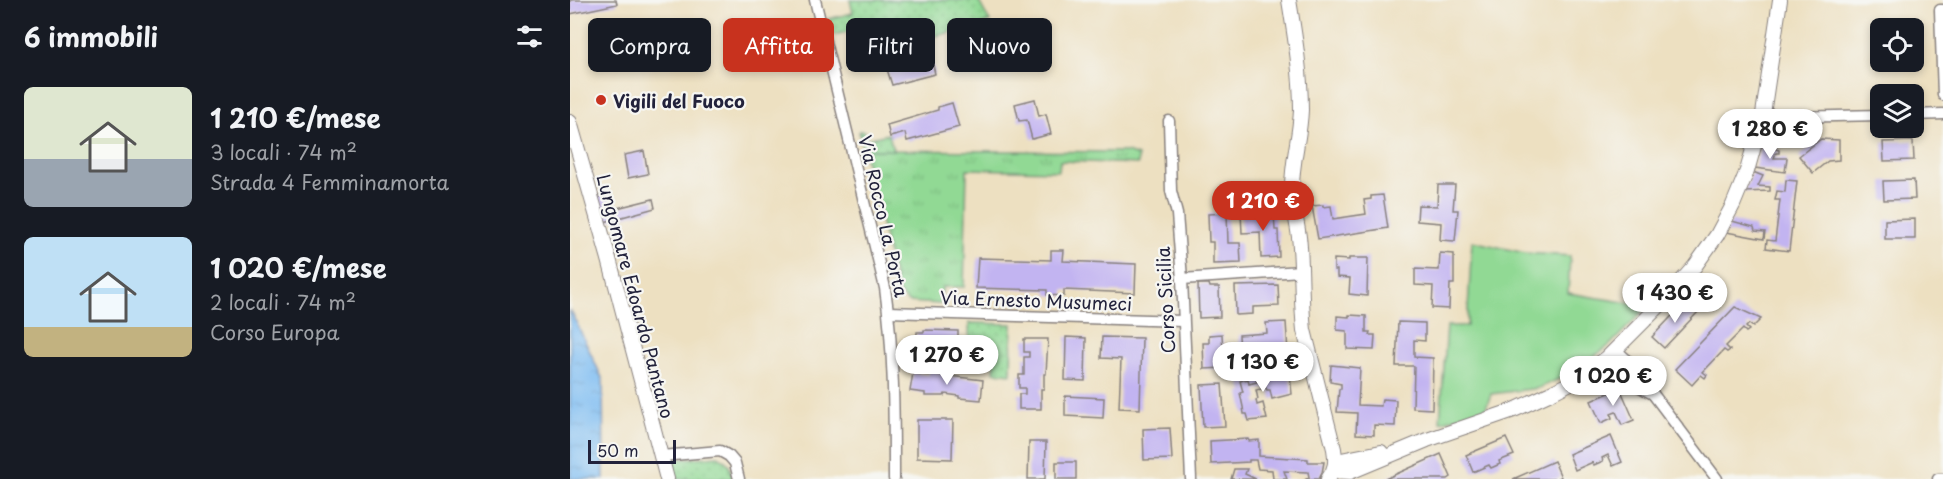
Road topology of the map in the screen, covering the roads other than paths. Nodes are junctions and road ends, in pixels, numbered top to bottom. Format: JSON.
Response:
{"nodes":[{"id":1,"x":815,"y":0,"type":"edge"},
{"id":2,"x":1289,"y":0,"type":"edge"},
{"id":3,"x":1780,"y":0,"type":"edge"},
{"id":4,"x":1943,"y":10,"type":"edge"},
{"id":5,"x":1943,"y":95,"type":"edge"},
{"id":6,"x":1763,"y":114,"type":"junction"},
{"id":7,"x":1943,"y":114,"type":"edge"},
{"id":8,"x":1870,"y":115,"type":"edge"},
{"id":9,"x":1924,"y":115,"type":"edge"},
{"id":10,"x":1169,"y":121,"type":"dead end"},
{"id":11,"x":570,"y":122,"type":"edge"},
{"id":12,"x":1301,"y":272,"type":"junction"},
{"id":13,"x":1182,"y":279,"type":"junction"},
{"id":14,"x":889,"y":312,"type":"junction"},
{"id":15,"x":1182,"y":321,"type":"junction"},
{"id":16,"x":1615,"y":349,"type":"junction"},
{"id":17,"x":1590,"y":370,"type":"junction"},
{"id":18,"x":1653,"y":394,"type":"junction"},
{"id":19,"x":661,"y":456,"type":"junction"},
{"id":20,"x":1337,"y":474,"type":"edge"},
{"id":21,"x":667,"y":479,"type":"edge"},
{"id":22,"x":739,"y":479,"type":"edge"},
{"id":23,"x":894,"y":479,"type":"edge"},
{"id":24,"x":1191,"y":479,"type":"edge"},
{"id":25,"x":1717,"y":479,"type":"edge"},
{"id":26,"x":1938,"y":479,"type":"edge"},
{"id":27,"x":1943,"y":479,"type":"edge"}],
"edges":[{"from":1,"to":14,"type":"street","name":"Via Rocco La Porta"},
{"from":2,"to":12,"type":"street"},
{"from":3,"to":6,"type":"street"},
{"from":4,"to":5,"type":"street"},
{"from":6,"to":8,"type":"street"},
{"from":6,"to":16,"type":"street"},
{"from":7,"to":9,"type":"street"},
{"from":10,"to":13,"type":"street","name":"Corso Sicilia"},
{"from":11,"to":19,"type":"street","name":"Lungomare Edoardo Pantano"},
{"from":12,"to":13,"type":"street"},
{"from":12,"to":20,"type":"street"},
{"from":13,"to":15,"type":"street","name":"Corso Sicilia"},
{"from":14,"to":15,"type":"street","name":"Via Ernesto Musumeci"},
{"from":14,"to":23,"type":"street","name":"Via Rocco La Porta"},
{"from":15,"to":24,"type":"street","name":"Corso Sicilia"},
{"from":16,"to":17,"type":"street"},
{"from":16,"to":18,"type":"street"},
{"from":17,"to":18,"type":"street"},
{"from":17,"to":20,"type":"street"},
{"from":18,"to":25,"type":"street"},
{"from":19,"to":21,"type":"street","name":"Lungomare Edoardo Pantano"},
{"from":19,"to":22,"type":"street"},
{"from":26,"to":27,"type":"street"}]}
